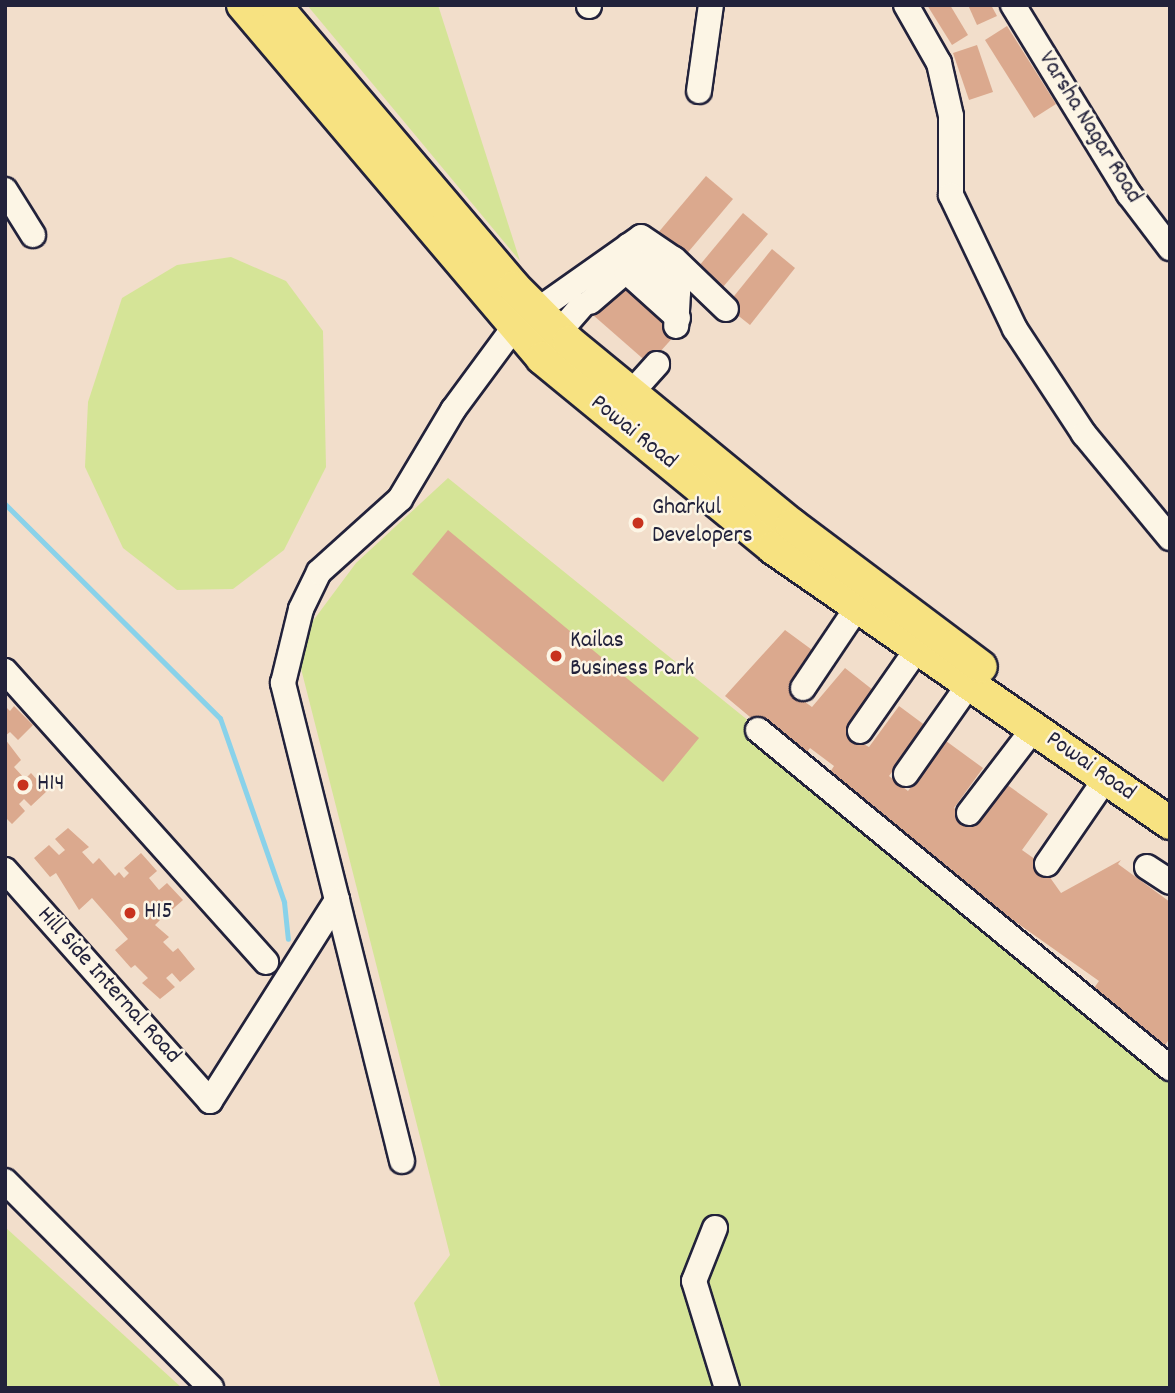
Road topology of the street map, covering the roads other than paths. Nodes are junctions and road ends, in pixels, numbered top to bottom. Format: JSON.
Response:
{"nodes":[{"id":1,"x":243,"y":5,"type":"edge"},
{"id":2,"x":275,"y":5,"type":"edge"},
{"id":3,"x":711,"y":5,"type":"edge"},
{"id":4,"x":906,"y":5,"type":"edge"},
{"id":5,"x":1013,"y":5,"type":"edge"},
{"id":6,"x":699,"y":92,"type":"dead end"},
{"id":7,"x":370,"y":136,"type":"junction"},
{"id":8,"x":5,"y":190,"type":"edge"},
{"id":9,"x":33,"y":235,"type":"dead end"},
{"id":10,"x":628,"y":246,"type":"junction"},
{"id":11,"x":1170,"y":248,"type":"edge"},
{"id":12,"x":726,"y":309,"type":"dead end"},
{"id":13,"x":526,"y":318,"type":"junction"},
{"id":14,"x":559,"y":332,"type":"junction"},
{"id":15,"x":657,"y":364,"type":"dead end"},
{"id":16,"x":631,"y":393,"type":"junction"},
{"id":17,"x":1170,"y":538,"type":"edge"},
{"id":18,"x":858,"y":606,"type":"junction"},
{"id":19,"x":918,"y":648,"type":"junction"},
{"id":20,"x":5,"y":671,"type":"edge"},
{"id":21,"x":975,"y":675,"type":"junction"},
{"id":22,"x":803,"y":688,"type":"dead end"},
{"id":23,"x":1034,"y":728,"type":"junction"},
{"id":24,"x":758,"y":730,"type":"dead end"},
{"id":25,"x":860,"y":731,"type":"dead end"},
{"id":26,"x":906,"y":774,"type":"dead end"},
{"id":27,"x":1106,"y":778,"type":"junction"},
{"id":28,"x":1170,"y":799,"type":"edge"},
{"id":29,"x":969,"y":813,"type":"dead end"},
{"id":30,"x":1170,"y":822,"type":"edge"},
{"id":31,"x":1047,"y":864,"type":"dead end"},
{"id":32,"x":1147,"y":867,"type":"dead end"},
{"id":33,"x":5,"y":870,"type":"edge"},
{"id":34,"x":1170,"y":882,"type":"edge"},
{"id":35,"x":337,"y":900,"type":"junction"},
{"id":36,"x":266,"y":962,"type":"dead end"},
{"id":37,"x":1170,"y":1068,"type":"edge"},
{"id":38,"x":402,"y":1161,"type":"dead end"},
{"id":39,"x":5,"y":1181,"type":"edge"},
{"id":40,"x":715,"y":1228,"type":"dead end"},
{"id":41,"x":211,"y":1388,"type":"edge"},
{"id":42,"x":727,"y":1388,"type":"edge"}],
"edges":[{"from":1,"to":7,"type":"main road","name":"Powai Road"},
{"from":2,"to":7,"type":"main road","name":"Powai Road"},
{"from":3,"to":6,"type":"street"},
{"from":4,"to":17,"type":"street"},
{"from":5,"to":11,"type":"street","name":"Varsha Nagar Road"},
{"from":7,"to":13,"type":"main road","name":"Powai Road"},
{"from":8,"to":9,"type":"street"},
{"from":10,"to":12,"type":"street"},
{"from":10,"to":13,"type":"street"},
{"from":10,"to":14,"type":"street"},
{"from":13,"to":14,"type":"main road","name":"Powai Road"},
{"from":13,"to":18,"type":"main road","name":"Powai Road"},
{"from":13,"to":35,"type":"street"},
{"from":14,"to":16,"type":"main road","name":"Powai Road"},
{"from":15,"to":16,"type":"street"},
{"from":16,"to":21,"type":"main road","name":"Powai Road"},
{"from":18,"to":19,"type":"main road","name":"Powai Road"},
{"from":18,"to":22,"type":"street"},
{"from":19,"to":21,"type":"main road","name":"Powai Road"},
{"from":19,"to":25,"type":"street"},
{"from":20,"to":36,"type":"street"},
{"from":21,"to":23,"type":"main road","name":"Powai Road"},
{"from":21,"to":26,"type":"street"},
{"from":21,"to":28,"type":"main road","name":"Powai Road"},
{"from":23,"to":27,"type":"main road","name":"Powai Road"},
{"from":23,"to":29,"type":"street"},
{"from":24,"to":37,"type":"street"},
{"from":27,"to":30,"type":"main road","name":"Powai Road"},
{"from":27,"to":31,"type":"street"},
{"from":32,"to":34,"type":"street"},
{"from":33,"to":35,"type":"street","name":"Hill Side Internal Road"},
{"from":35,"to":38,"type":"street"},
{"from":39,"to":41,"type":"street"},
{"from":40,"to":42,"type":"street"}]}
